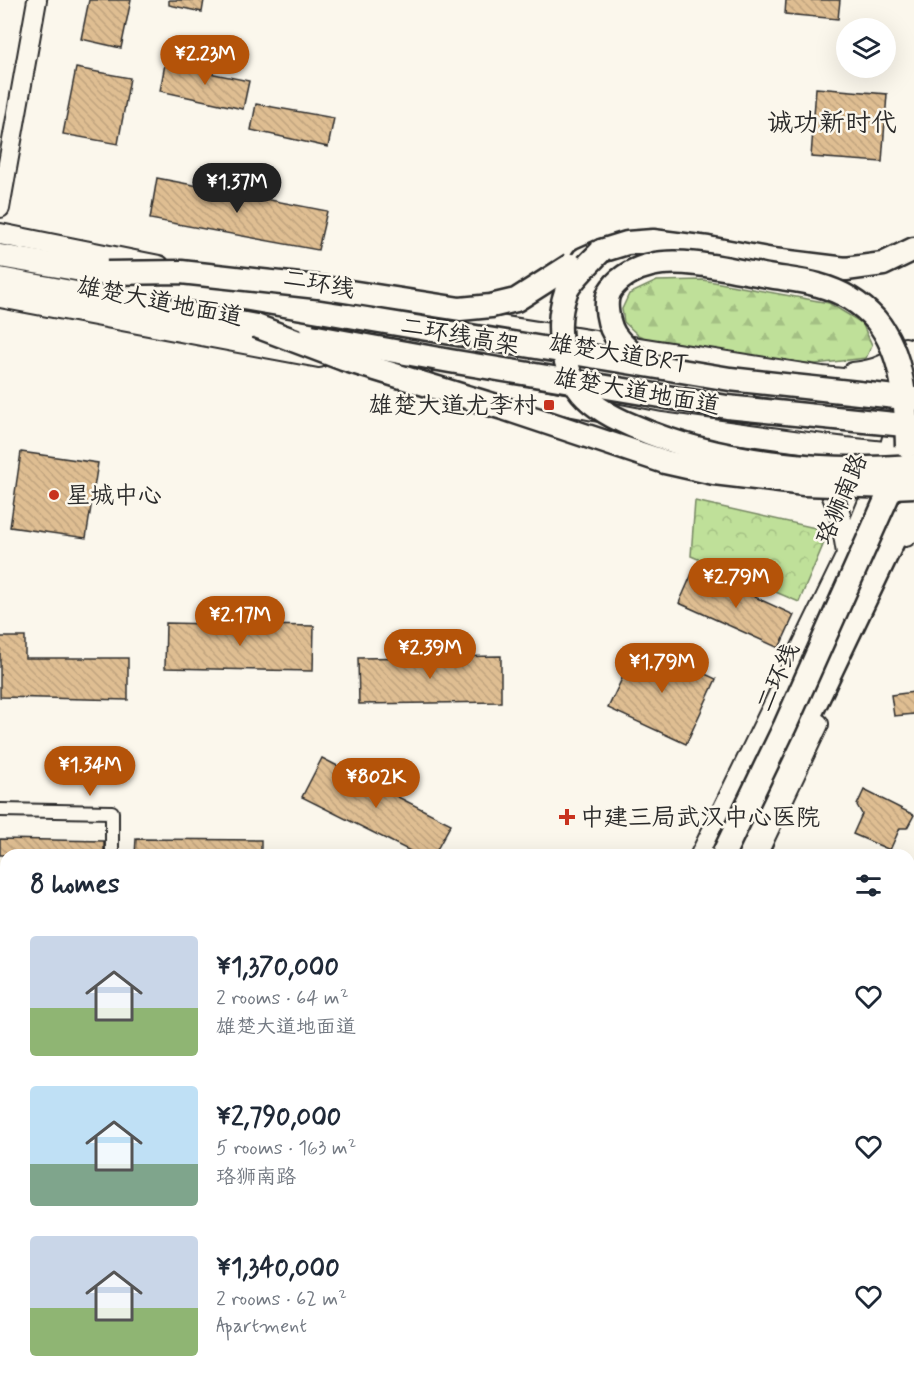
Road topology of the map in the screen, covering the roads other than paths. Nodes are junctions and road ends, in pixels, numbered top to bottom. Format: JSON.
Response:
{"nodes":[{"id":1,"x":37,"y":0,"type":"edge"},
{"id":2,"x":0,"y":208,"type":"edge"},
{"id":3,"x":0,"y":234,"type":"edge"},
{"id":4,"x":914,"y":249,"type":"edge"},
{"id":5,"x":601,"y":251,"type":"junction"},
{"id":6,"x":0,"y":256,"type":"edge"},
{"id":7,"x":0,"y":261,"type":"edge"},
{"id":8,"x":107,"y":273,"type":"junction"},
{"id":9,"x":0,"y":279,"type":"edge"},
{"id":10,"x":0,"y":297,"type":"edge"},
{"id":11,"x":33,"y":303,"type":"junction"},
{"id":12,"x":0,"y":305,"type":"edge"},
{"id":13,"x":262,"y":318,"type":"junction"},
{"id":14,"x":914,"y":336,"type":"edge"},
{"id":15,"x":914,"y":349,"type":"edge"},
{"id":16,"x":561,"y":362,"type":"dead end"},
{"id":17,"x":572,"y":363,"type":"dead end"},
{"id":18,"x":637,"y":363,"type":"junction"},
{"id":19,"x":822,"y":377,"type":"junction"},
{"id":20,"x":753,"y":392,"type":"dead end"},
{"id":21,"x":909,"y":424,"type":"edge"},
{"id":22,"x":770,"y":438,"type":"junction"},
{"id":23,"x":914,"y":486,"type":"edge"},
{"id":24,"x":914,"y":497,"type":"edge"},
{"id":25,"x":911,"y":528,"type":"edge"},
{"id":26,"x":847,"y":555,"type":"junction"},
{"id":27,"x":0,"y":810,"type":"edge"},
{"id":28,"x":112,"y":849,"type":"edge"},
{"id":29,"x":704,"y":849,"type":"edge"},
{"id":30,"x":726,"y":849,"type":"edge"},
{"id":31,"x":747,"y":849,"type":"edge"},
{"id":32,"x":759,"y":849,"type":"edge"}],
"edges":[{"from":1,"to":2,"type":"street"},
{"from":3,"to":19,"type":"main road","name":"雄楚大道地面道"},
{"from":4,"to":5,"type":"highway"},
{"from":5,"to":8,"type":"highway","bridge":true},
{"from":5,"to":21,"type":"highway","bridge":true},
{"from":6,"to":8,"type":"highway","name":"二环线"},
{"from":7,"to":13,"type":"lane"},
{"from":8,"to":18,"type":"highway","name":"二环线","bridge":true},
{"from":9,"to":13,"type":"highway","name":"二环线高架"},
{"from":10,"to":11,"type":"main road","name":"雄楚大道地面道"},
{"from":11,"to":12,"type":"main road"},
{"from":11,"to":22,"type":"main road","name":"雄楚大道地面道"},
{"from":13,"to":21,"type":"highway","name":"二环线高架","bridge":true},
{"from":13,"to":23,"type":"highway","bridge":true},
{"from":14,"to":19,"type":"main road"},
{"from":15,"to":21,"type":"main road","name":"珞狮南路"},
{"from":16,"to":17,"type":"lane","name":"雄楚大道BRT"},
{"from":18,"to":21,"type":"highway","name":"二环线","bridge":true},
{"from":18,"to":21,"type":"highway","bridge":true},
{"from":19,"to":21,"type":"main road","name":"雄楚大道地面道"},
{"from":20,"to":21,"type":"lane"},
{"from":21,"to":22,"type":"main road","name":"雄楚大道地面道"},
{"from":21,"to":26,"type":"main road","name":"珞狮南路"},
{"from":21,"to":30,"type":"highway","name":"二环线","bridge":true},
{"from":22,"to":26,"type":"main road"},
{"from":24,"to":31,"type":"highway"},
{"from":25,"to":32,"type":"main road"},
{"from":26,"to":29,"type":"main road","name":"珞狮南路"},
{"from":27,"to":28,"type":"street"}]}
